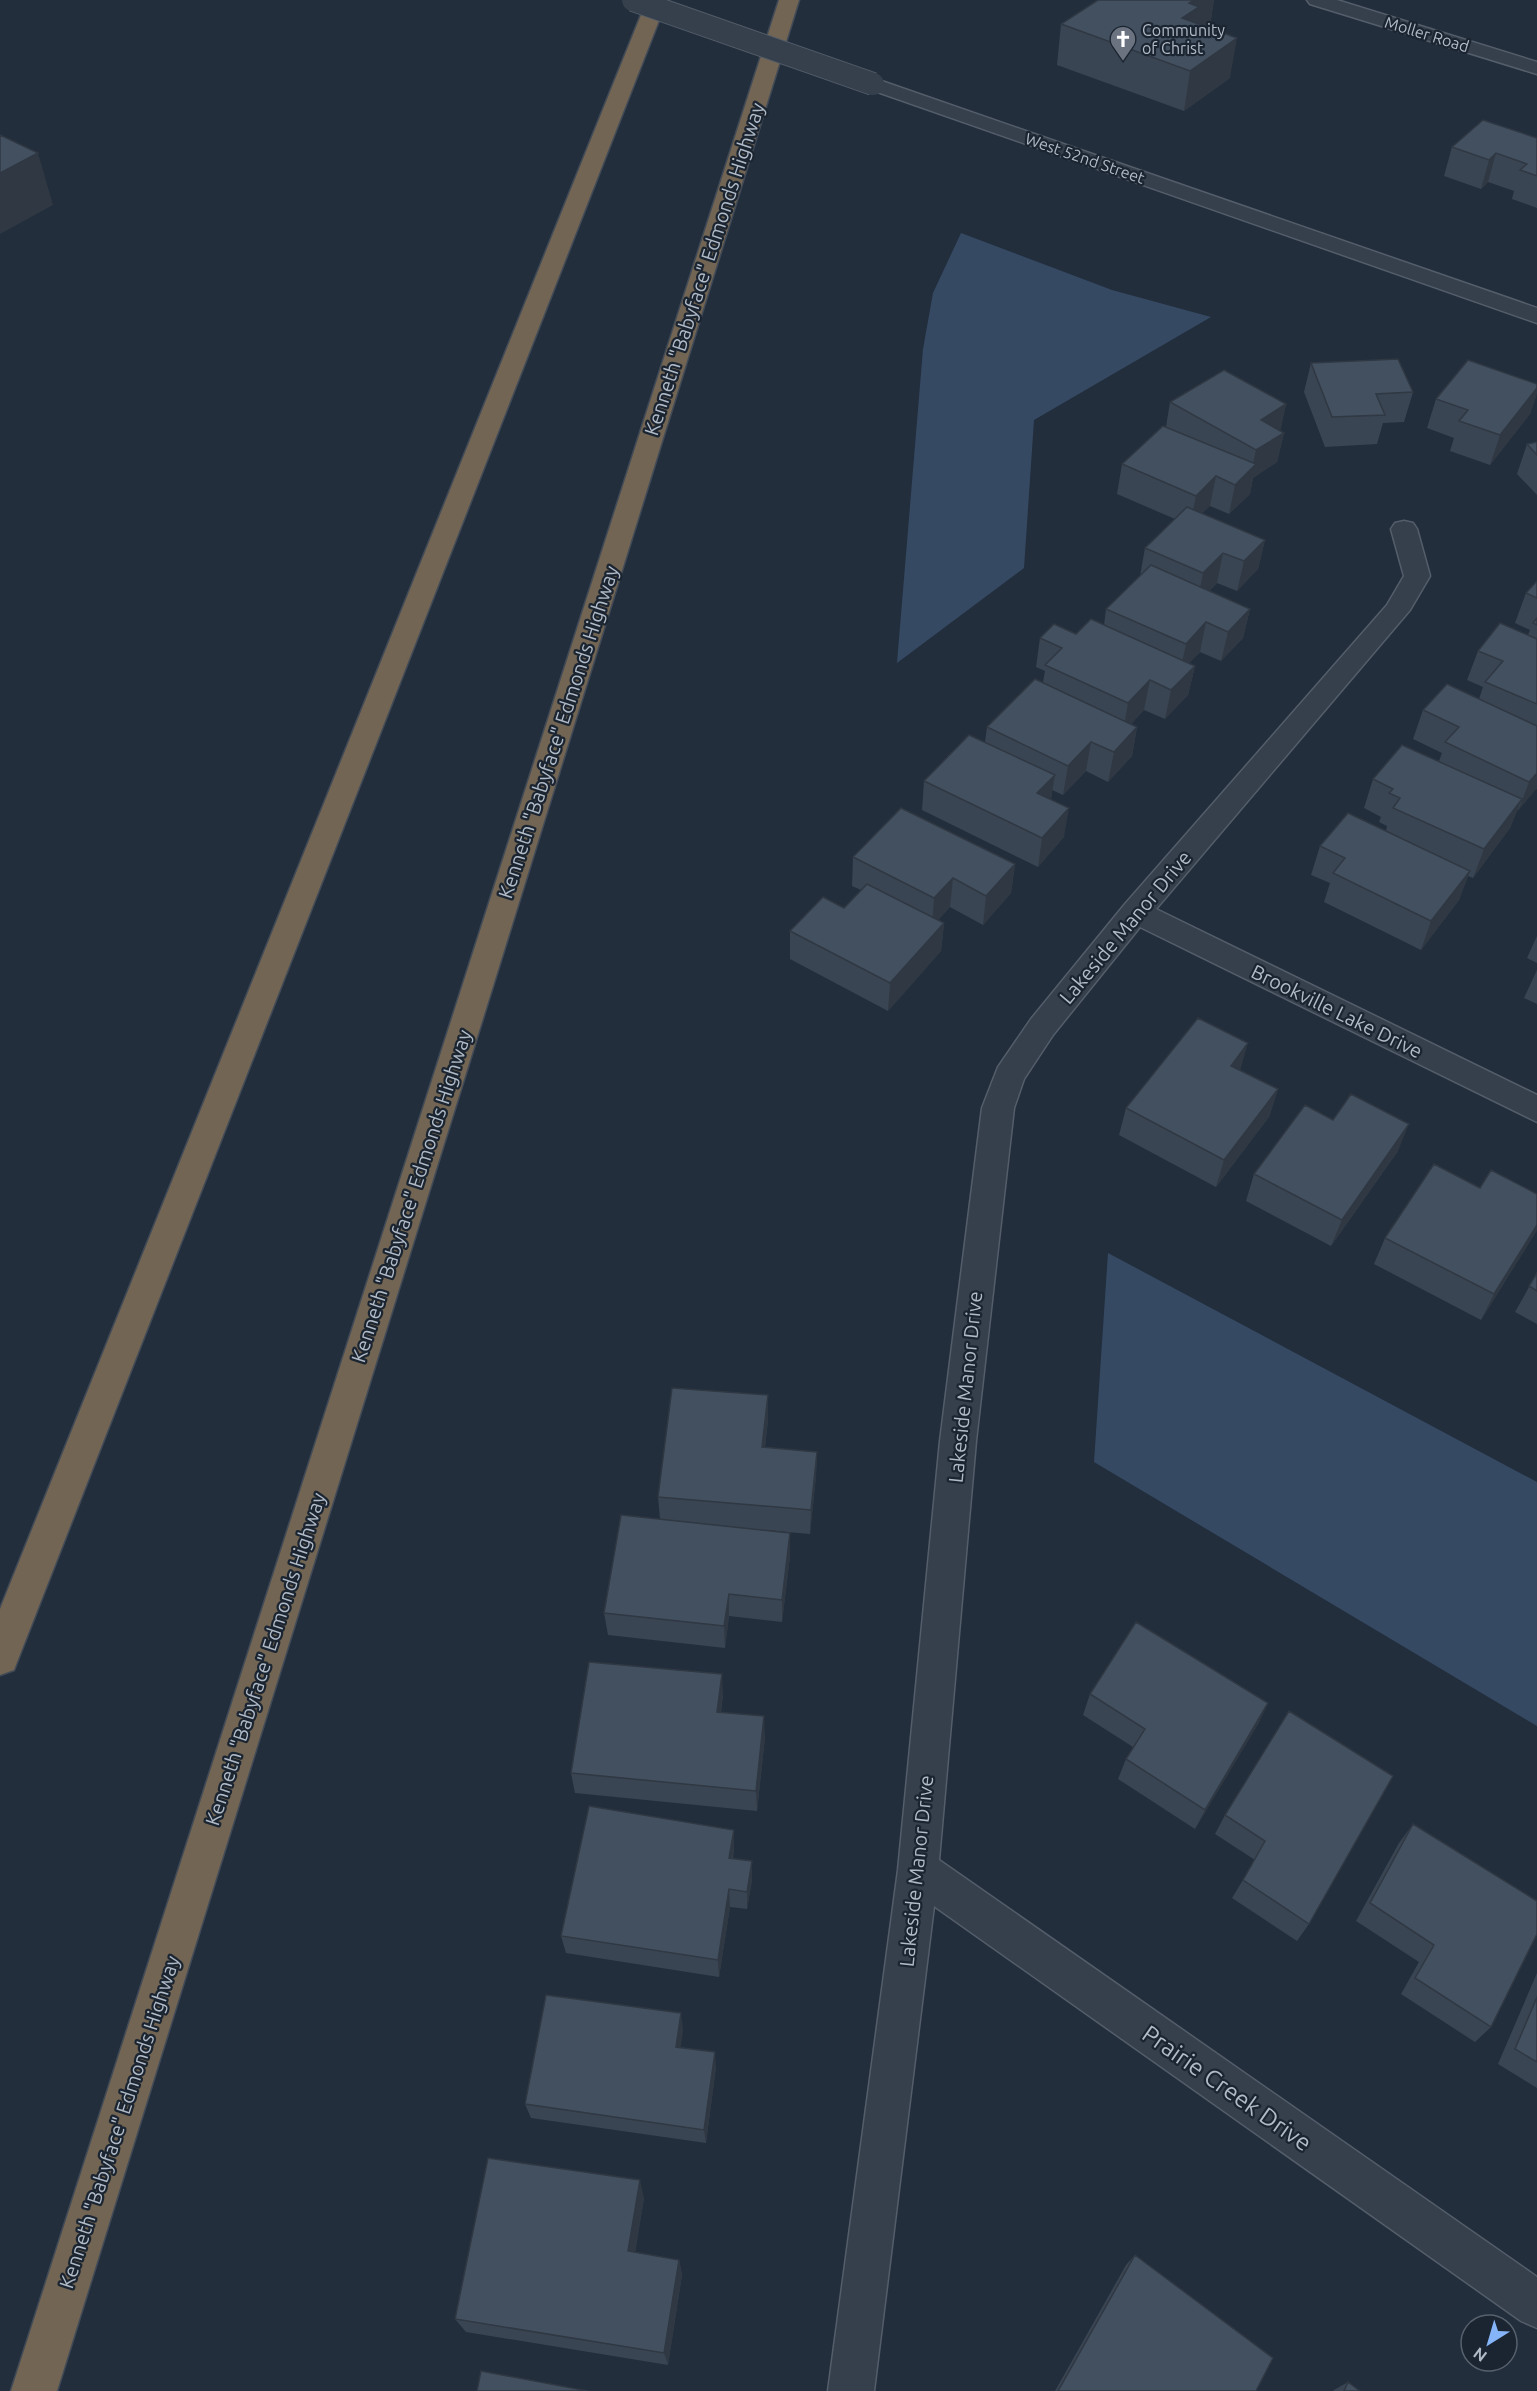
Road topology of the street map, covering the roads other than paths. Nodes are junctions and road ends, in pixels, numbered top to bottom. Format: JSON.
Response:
{"nodes":[{"id":1,"x":633,"y":0,"type":"edge"},
{"id":2,"x":657,"y":0,"type":"edge"},
{"id":3,"x":789,"y":0,"type":"edge"},
{"id":4,"x":1317,"y":0,"type":"edge"},
{"id":5,"x":1537,"y":68,"type":"edge"},
{"id":6,"x":1537,"y":316,"type":"edge"},
{"id":7,"x":1404,"y":529,"type":"dead end"},
{"id":8,"x":1136,"y":912,"type":"junction"},
{"id":9,"x":1537,"y":1109,"type":"edge"},
{"id":10,"x":0,"y":1657,"type":"edge"},
{"id":11,"x":918,"y":1870,"type":"junction"},
{"id":12,"x":1537,"y":2306,"type":"edge"},
{"id":13,"x":34,"y":2391,"type":"edge"},
{"id":14,"x":851,"y":2391,"type":"edge"}],
"edges":[{"from":1,"to":6,"type":"street","name":"West 52nd Street","bridge":true},
{"from":2,"to":10,"type":"highway"},
{"from":3,"to":13,"type":"highway","name":"Kenneth \"Babyface\" Edmonds Highway"},
{"from":4,"to":5,"type":"street","name":"Moller Road"},
{"from":7,"to":8,"type":"street","name":"Lakeside Manor Drive"},
{"from":8,"to":9,"type":"street","name":"Brookville Lake Drive"},
{"from":8,"to":11,"type":"street","name":"Lakeside Manor Drive"},
{"from":11,"to":12,"type":"street","name":"Prairie Creek Drive"},
{"from":11,"to":14,"type":"street","name":"Lakeside Manor Drive"}]}
